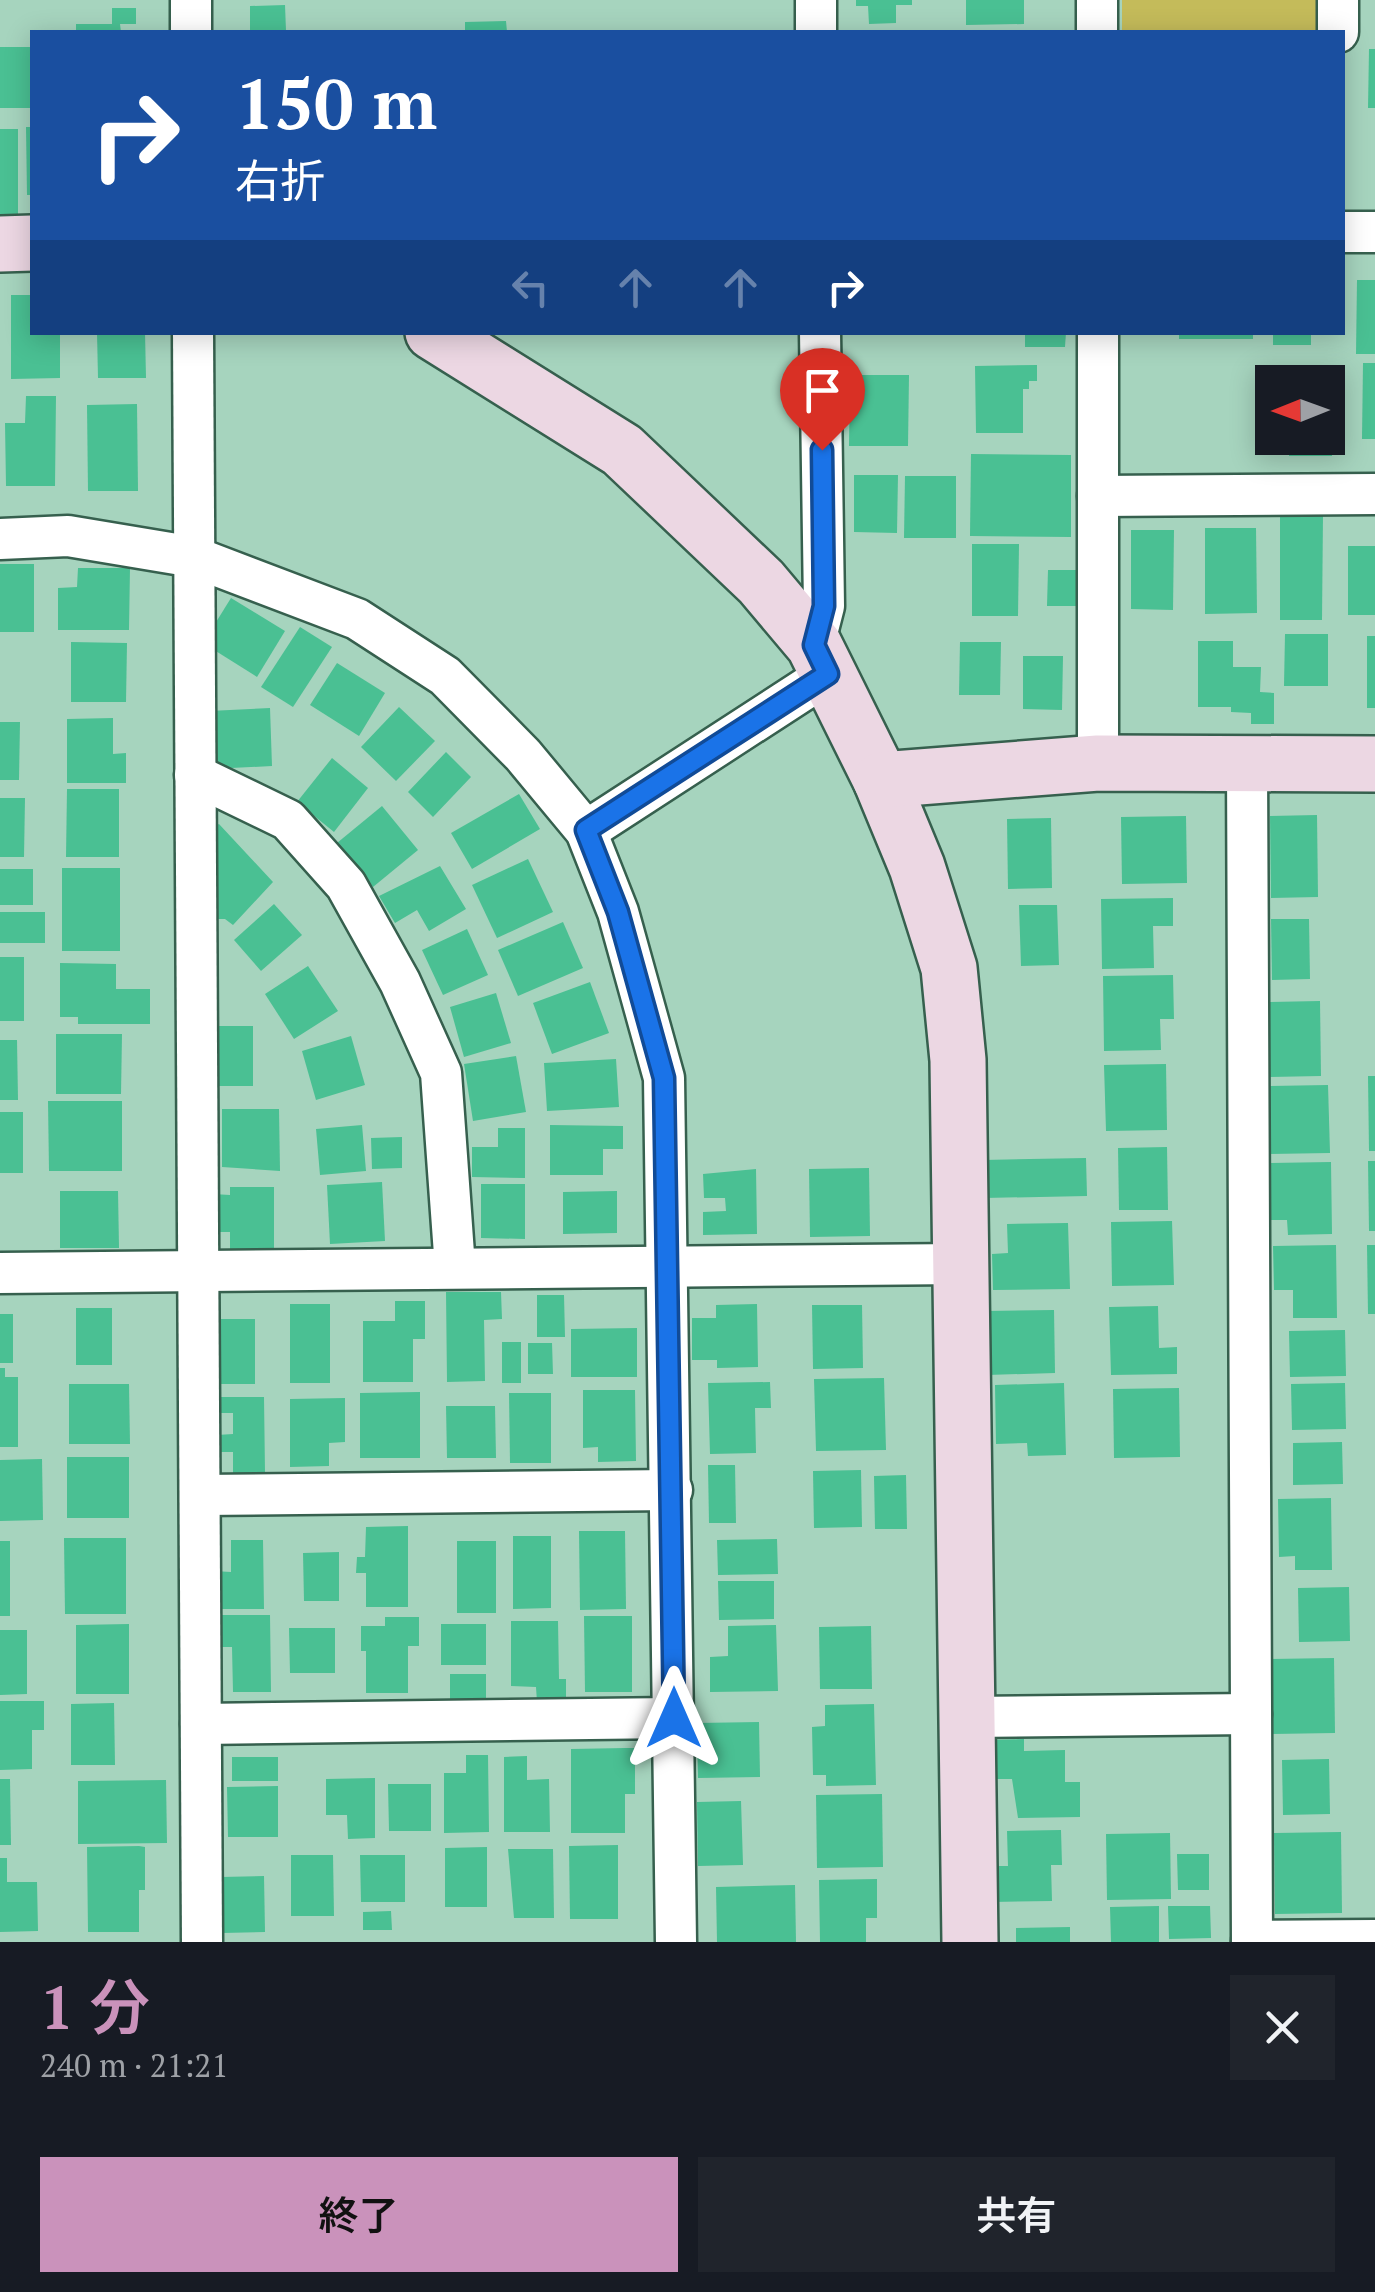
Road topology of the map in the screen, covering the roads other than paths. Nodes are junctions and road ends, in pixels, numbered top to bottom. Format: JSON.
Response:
{"nodes":[{"id":1,"x":191,"y":0,"type":"edge"},
{"id":2,"x":816,"y":0,"type":"edge"},
{"id":3,"x":1098,"y":0,"type":"edge"},
{"id":4,"x":1338,"y":0,"type":"edge"},
{"id":5,"x":191,"y":30,"type":"edge"},
{"id":6,"x":816,"y":30,"type":"edge"},
{"id":7,"x":1098,"y":30,"type":"edge"},
{"id":8,"x":1338,"y":30,"type":"edge"},
{"id":9,"x":1345,"y":232,"type":"edge"},
{"id":10,"x":1375,"y":232,"type":"edge"},
{"id":11,"x":30,"y":243,"type":"edge"},
{"id":12,"x":0,"y":244,"type":"edge"},
{"id":13,"x":193,"y":335,"type":"edge"},
{"id":14,"x":438,"y":335,"type":"edge"},
{"id":15,"x":820,"y":335,"type":"edge"},
{"id":16,"x":1098,"y":335,"type":"edge"},
{"id":17,"x":1375,"y":494,"type":"edge"},
{"id":18,"x":1098,"y":496,"type":"junction"},
{"id":19,"x":0,"y":538,"type":"edge"},
{"id":20,"x":194,"y":557,"type":"junction"},
{"id":21,"x":821,"y":660,"type":"junction"},
{"id":22,"x":1098,"y":763,"type":"junction"},
{"id":23,"x":1247,"y":764,"type":"junction"},
{"id":24,"x":1375,"y":764,"type":"edge"},
{"id":25,"x":196,"y":775,"type":"junction"},
{"id":26,"x":881,"y":780,"type":"junction"},
{"id":27,"x":586,"y":830,"type":"junction"},
{"id":28,"x":962,"y":1264,"type":"junction"},
{"id":29,"x":668,"y":1266,"type":"junction"},
{"id":30,"x":455,"y":1268,"type":"junction"},
{"id":31,"x":198,"y":1271,"type":"junction"},
{"id":32,"x":0,"y":1272,"type":"edge"},
{"id":33,"x":672,"y":1490,"type":"junction"},
{"id":34,"x":200,"y":1495,"type":"junction"},
{"id":35,"x":1251,"y":1714,"type":"junction"},
{"id":36,"x":968,"y":1717,"type":"junction"},
{"id":37,"x":674,"y":1718,"type":"junction"},
{"id":38,"x":201,"y":1724,"type":"junction"},
{"id":39,"x":1375,"y":1940,"type":"edge"},
{"id":40,"x":202,"y":1942,"type":"edge"},
{"id":41,"x":676,"y":1942,"type":"edge"},
{"id":42,"x":970,"y":1942,"type":"edge"},
{"id":43,"x":1252,"y":1942,"type":"edge"}],
"edges":[{"from":1,"to":5,"type":"street"},
{"from":2,"to":6,"type":"street"},
{"from":3,"to":7,"type":"street"},
{"from":4,"to":8,"type":"street"},
{"from":9,"to":10,"type":"street"},
{"from":11,"to":12,"type":"street"},
{"from":13,"to":20,"type":"street"},
{"from":14,"to":21,"type":"street"},
{"from":15,"to":21,"type":"street"},
{"from":16,"to":18,"type":"street"},
{"from":17,"to":18,"type":"street"},
{"from":18,"to":22,"type":"street"},
{"from":19,"to":20,"type":"street"},
{"from":20,"to":25,"type":"street"},
{"from":20,"to":27,"type":"street"},
{"from":21,"to":26,"type":"street"},
{"from":21,"to":27,"type":"street"},
{"from":22,"to":23,"type":"street"},
{"from":22,"to":26,"type":"street"},
{"from":23,"to":24,"type":"street"},
{"from":23,"to":35,"type":"street"},
{"from":25,"to":30,"type":"street"},
{"from":25,"to":31,"type":"street"},
{"from":26,"to":28,"type":"street"},
{"from":27,"to":29,"type":"street"},
{"from":28,"to":29,"type":"street"},
{"from":28,"to":36,"type":"street"},
{"from":29,"to":30,"type":"street"},
{"from":29,"to":33,"type":"street"},
{"from":30,"to":31,"type":"street"},
{"from":31,"to":32,"type":"street"},
{"from":31,"to":34,"type":"street"},
{"from":33,"to":34,"type":"street"},
{"from":33,"to":37,"type":"street"},
{"from":34,"to":38,"type":"street"},
{"from":35,"to":36,"type":"street"},
{"from":35,"to":43,"type":"street"},
{"from":36,"to":42,"type":"street"},
{"from":37,"to":38,"type":"street"},
{"from":37,"to":41,"type":"street"},
{"from":38,"to":40,"type":"street"},
{"from":39,"to":43,"type":"street"}]}
